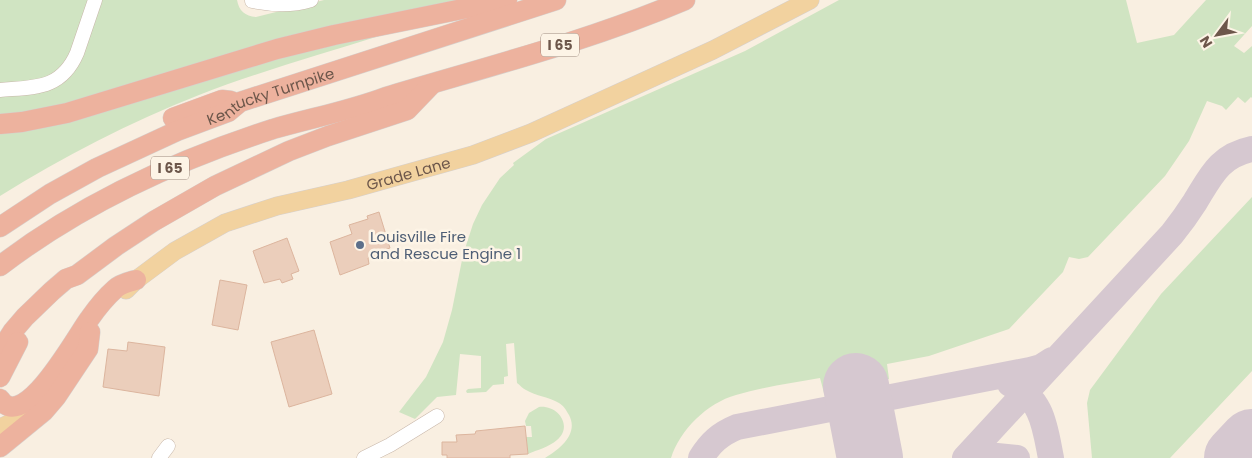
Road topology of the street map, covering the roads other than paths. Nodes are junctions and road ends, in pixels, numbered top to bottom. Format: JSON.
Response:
{"nodes":[{"id":1,"x":95,"y":0,"type":"edge"},
{"id":2,"x":311,"y":0,"type":"edge"},
{"id":3,"x":507,"y":0,"type":"edge"},
{"id":4,"x":550,"y":0,"type":"edge"},
{"id":5,"x":685,"y":0,"type":"edge"},
{"id":6,"x":810,"y":0,"type":"edge"},
{"id":7,"x":252,"y":1,"type":"edge"},
{"id":8,"x":432,"y":83,"type":"junction"},
{"id":9,"x":0,"y":90,"type":"edge"},
{"id":10,"x":240,"y":102,"type":"junction"},
{"id":11,"x":0,"y":124,"type":"edge"},
{"id":12,"x":0,"y":211,"type":"edge"},
{"id":13,"x":0,"y":227,"type":"edge"},
{"id":14,"x":0,"y":266,"type":"edge"},
{"id":15,"x":77,"y":275,"type":"junction"},
{"id":16,"x":136,"y":280,"type":"junction"},
{"id":17,"x":90,"y":332,"type":"junction"},
{"id":18,"x":0,"y":351,"type":"edge"},
{"id":19,"x":0,"y":377,"type":"edge"},
{"id":20,"x":0,"y":400,"type":"edge"},
{"id":21,"x":437,"y":416,"type":"dead end"},
{"id":22,"x":0,"y":428,"type":"edge"},
{"id":23,"x":0,"y":447,"type":"edge"},
{"id":24,"x":159,"y":458,"type":"edge"},
{"id":25,"x":171,"y":458,"type":"edge"},
{"id":26,"x":364,"y":458,"type":"edge"}],
"edges":[{"from":1,"to":9,"type":"street"},
{"from":2,"to":7,"type":"street"},
{"from":3,"to":11,"type":"highway"},
{"from":4,"to":10,"type":"highway","name":"Kentucky Turnpike","number":"I 65"},
{"from":5,"to":8,"type":"highway","number":"I 65"},
{"from":6,"to":16,"type":"main road","name":"Grade Lane"},
{"from":8,"to":14,"type":"highway","number":"I 65"},
{"from":8,"to":15,"type":"highway"},
{"from":10,"to":12,"type":"highway"},
{"from":10,"to":13,"type":"highway","name":"Kentucky Turnpike","number":"I 65"},
{"from":15,"to":18,"type":"highway"},
{"from":15,"to":19,"type":"highway"},
{"from":16,"to":17,"type":"main road","name":"Grade Lane"},
{"from":16,"to":20,"type":"highway"},
{"from":17,"to":22,"type":"main road","name":"Grade Lane"},
{"from":17,"to":23,"type":"highway"},
{"from":21,"to":26,"type":"street"},
{"from":24,"to":25,"type":"street"}]}
